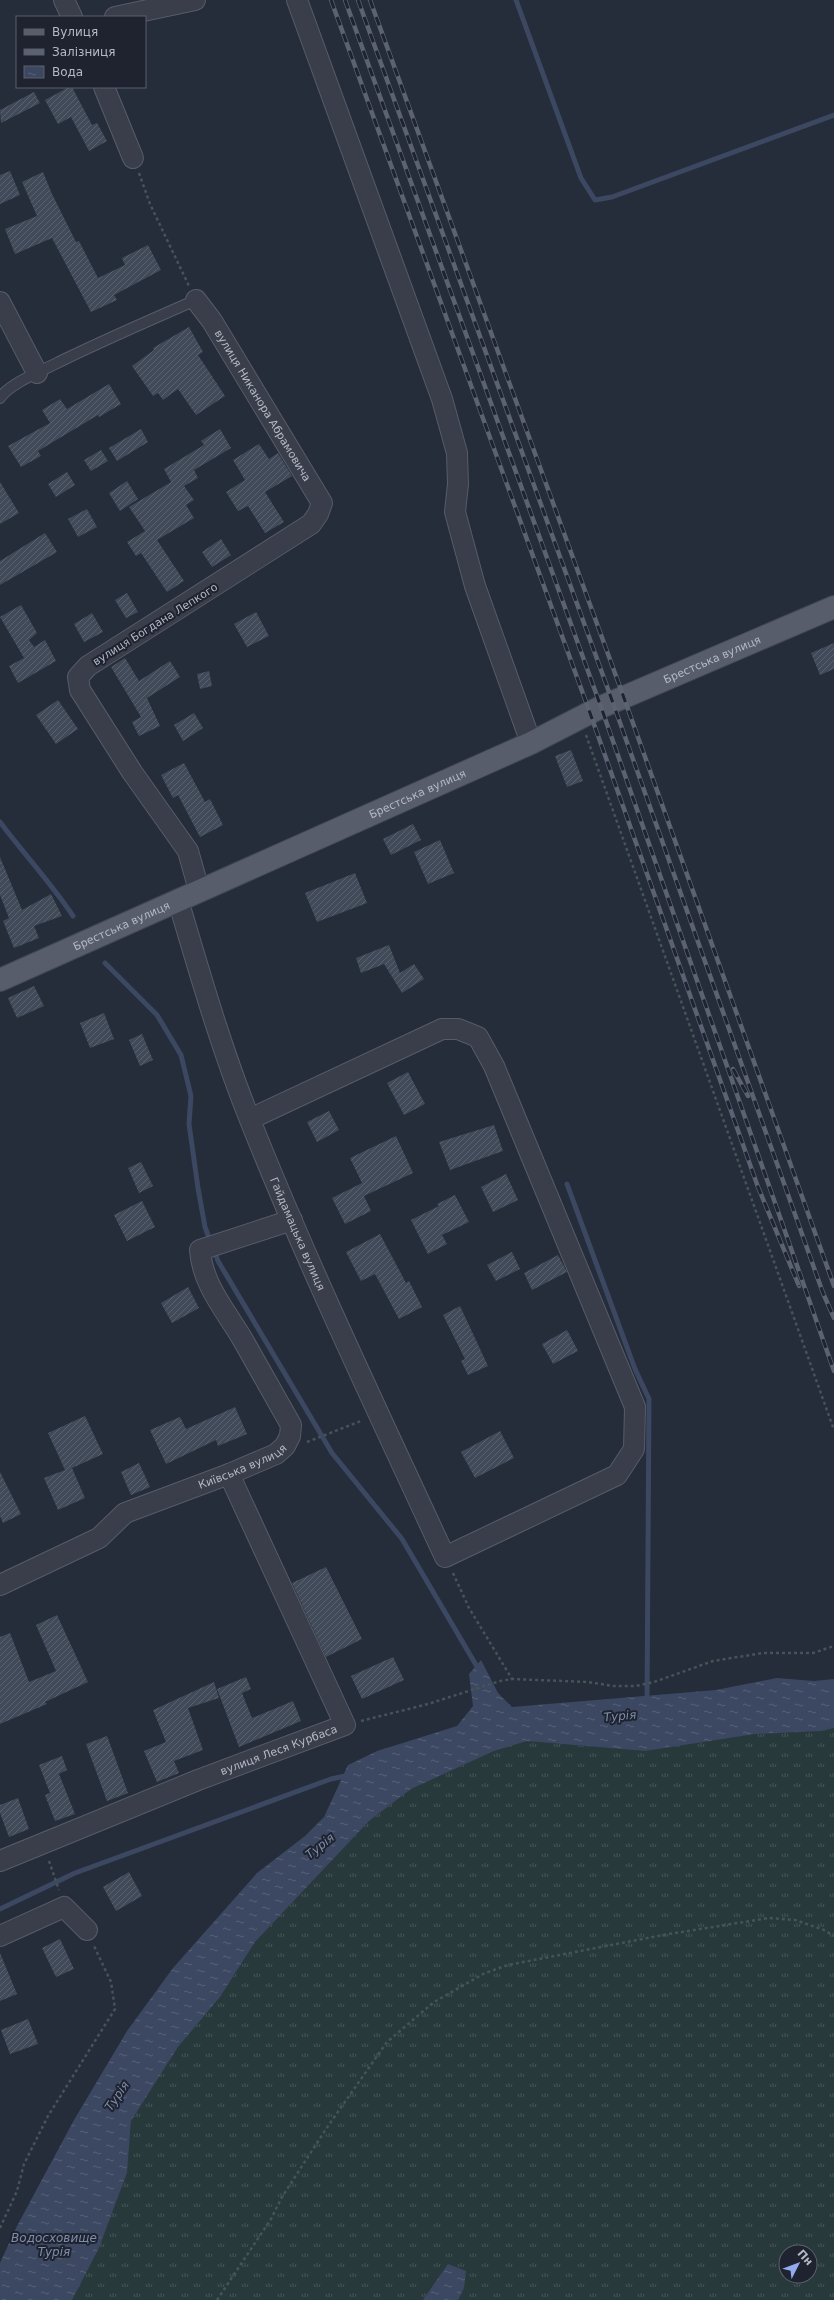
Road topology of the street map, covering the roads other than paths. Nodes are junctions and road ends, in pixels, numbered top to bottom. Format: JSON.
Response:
{"nodes":[{"id":1,"x":64,"y":0,"type":"edge"},
{"id":2,"x":195,"y":0,"type":"edge"},
{"id":3,"x":297,"y":0,"type":"edge"},
{"id":4,"x":72,"y":16,"type":"edge"},
{"id":5,"x":120,"y":16,"type":"edge"},
{"id":6,"x":104,"y":88,"type":"edge"},
{"id":7,"x":134,"y":158,"type":"road end"},
{"id":8,"x":196,"y":300,"type":"joint"},
{"id":9,"x":0,"y":302,"type":"edge"},
{"id":10,"x":37,"y":373,"type":"junction"},
{"id":11,"x":0,"y":398,"type":"edge"},
{"id":12,"x":318,"y":514,"type":"joint"},
{"id":13,"x":834,"y":607,"type":"edge"},
{"id":14,"x":531,"y":743,"type":"junction"},
{"id":15,"x":199,"y":890,"type":"junction"},
{"id":16,"x":178,"y":900,"type":"junction"},
{"id":17,"x":0,"y":980,"type":"edge"},
{"id":18,"x":250,"y":1119,"type":"junction"},
{"id":19,"x":292,"y":1220,"type":"junction"},
{"id":20,"x":229,"y":1474,"type":"junction"},
{"id":21,"x":0,"y":1585,"type":"edge"},
{"id":22,"x":0,"y":1862,"type":"edge"},
{"id":23,"x":87,"y":1930,"type":"road end"},
{"id":24,"x":0,"y":1936,"type":"edge"}],
"edges":[{"from":1,"to":4,"type":"street"},
{"from":2,"to":5,"type":"street"},
{"from":3,"to":14,"type":"street"},
{"from":6,"to":7,"type":"street"},
{"from":8,"to":10,"type":"lane"},
{"from":8,"to":12,"type":"street","name":"вулиця Никанора Абрамовича"},
{"from":9,"to":10,"type":"street"},
{"from":10,"to":11,"type":"lane"},
{"from":12,"to":15,"type":"street","name":"вулиця Богдана Лепкого"},
{"from":13,"to":14,"type":"main road","name":"Брестська вулиця"},
{"from":14,"to":15,"type":"main road","name":"Брестська вулиця"},
{"from":15,"to":16,"type":"main road","name":"Брестська вулиця"},
{"from":16,"to":17,"type":"main road","name":"Брестська вулиця"},
{"from":16,"to":18,"type":"street","name":"Гайдамацька вулиця"},
{"from":18,"to":19,"type":"street","name":"Гайдамацька вулиця"},
{"from":18,"to":19,"type":"street","name":"Гайдамацька вулиця"},
{"from":19,"to":20,"type":"street","name":"Київська вулиця"},
{"from":20,"to":21,"type":"street","name":"Київська вулиця"},
{"from":20,"to":22,"type":"street","name":"вулиця Леся Курбаса"},
{"from":23,"to":24,"type":"street"}]}
